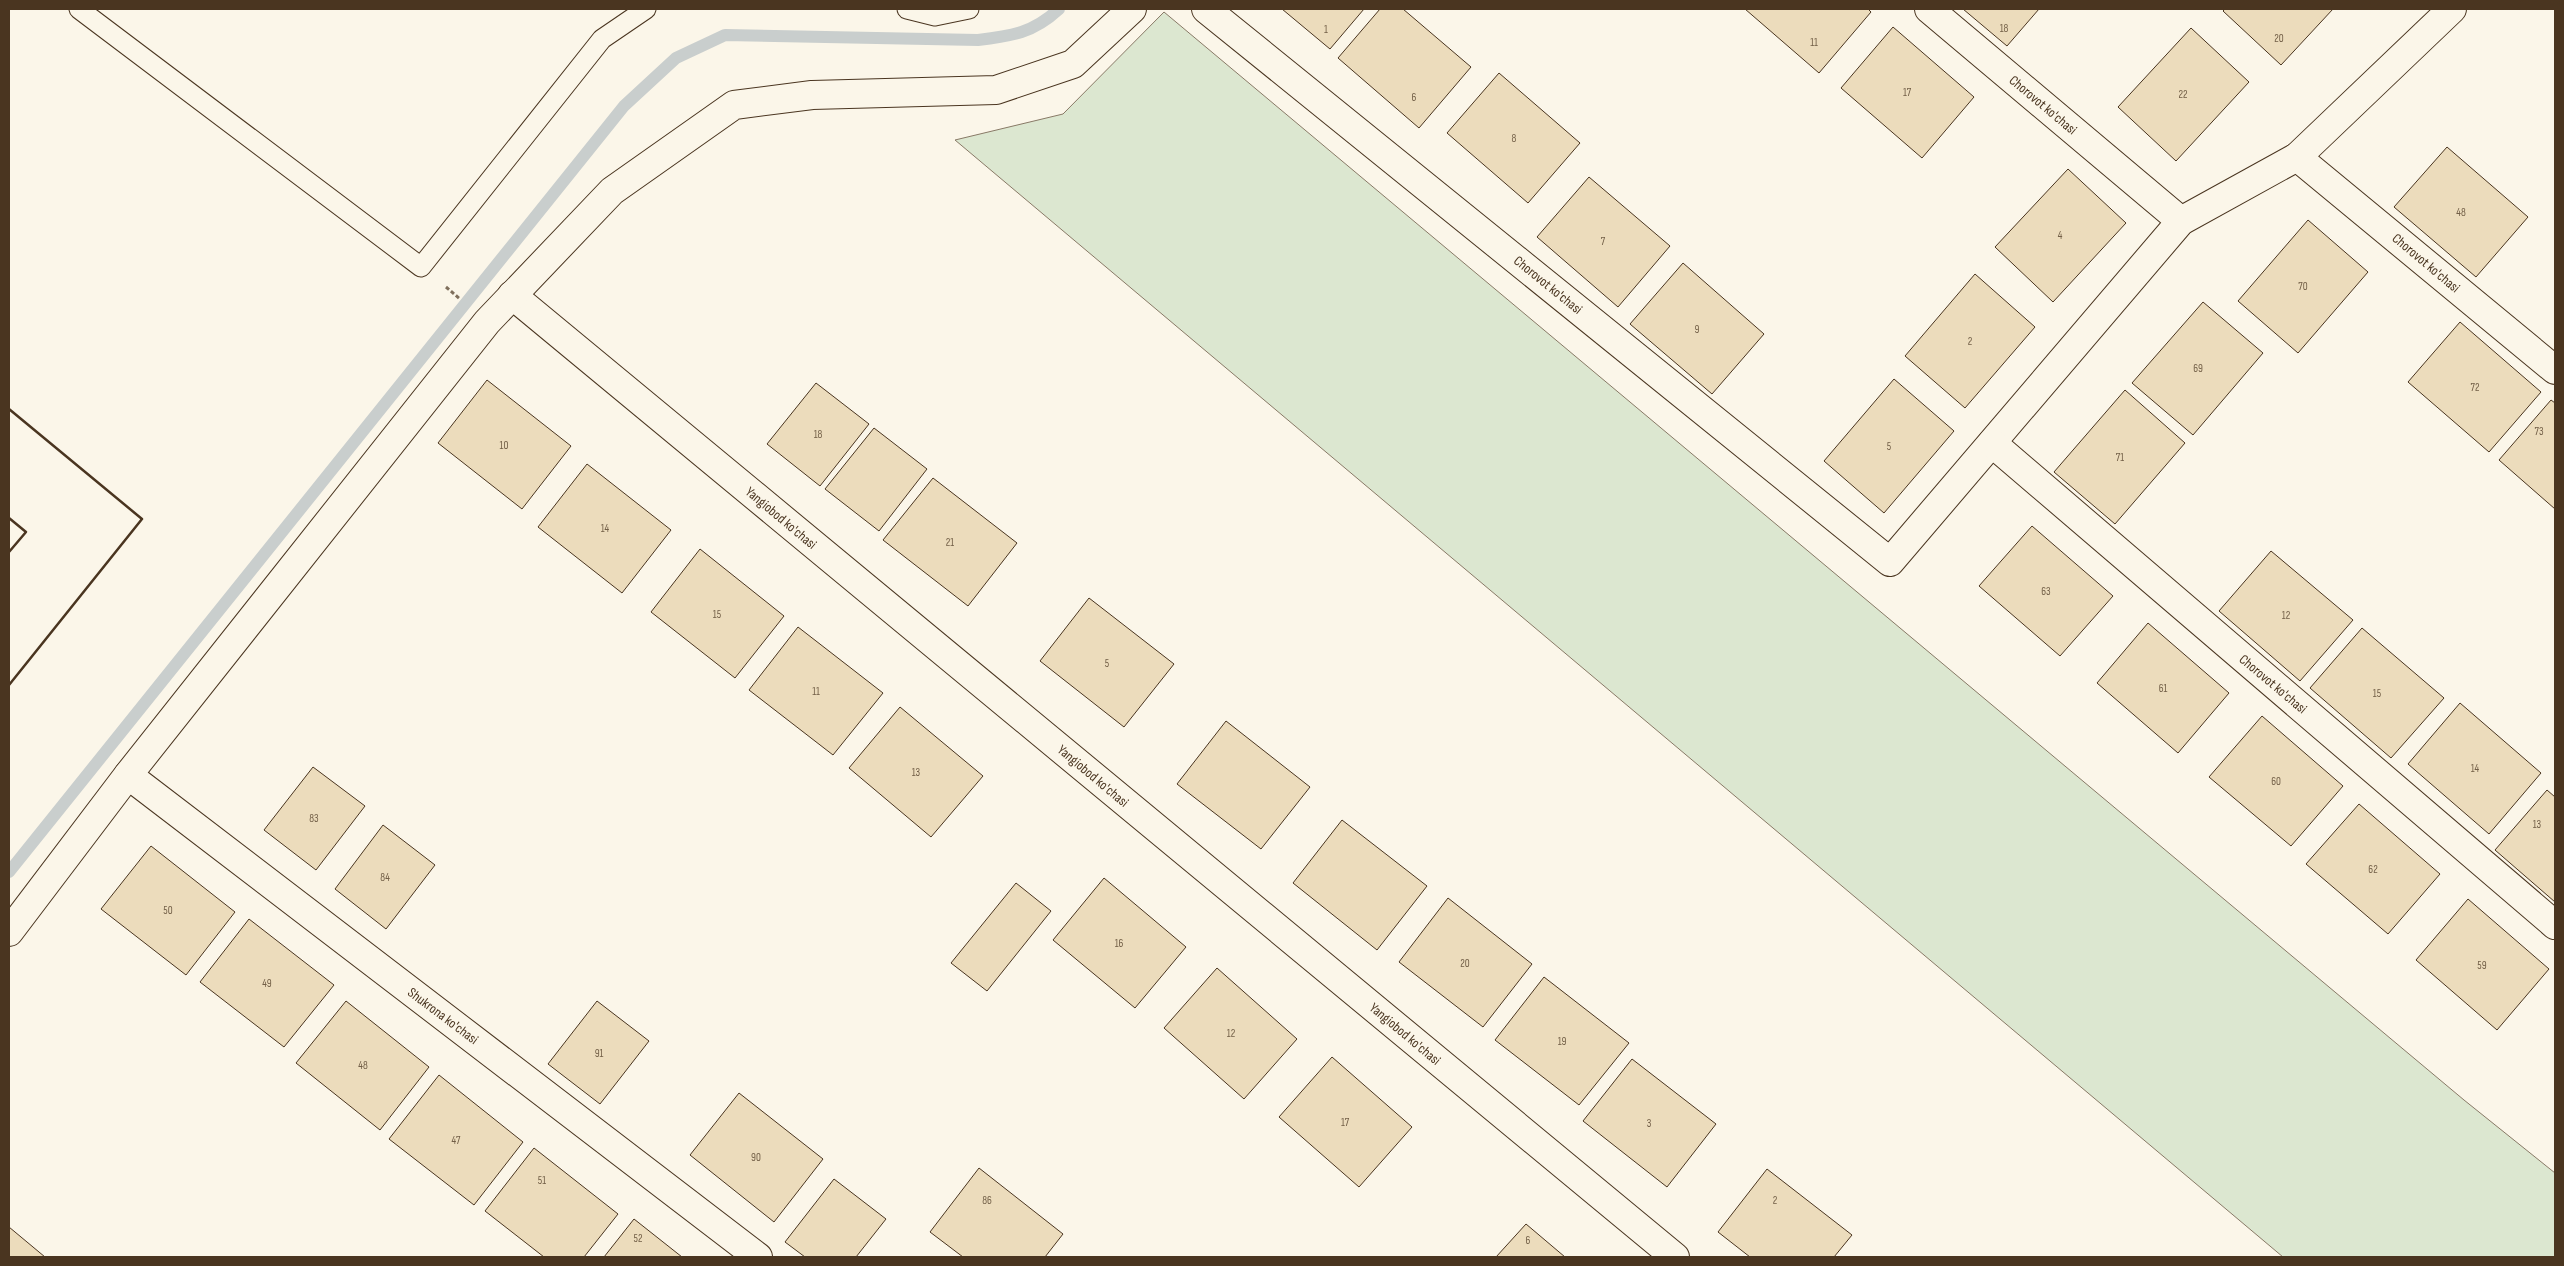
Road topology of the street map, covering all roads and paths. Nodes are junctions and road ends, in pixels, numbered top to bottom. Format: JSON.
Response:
{"nodes":[{"id":1,"x":78,"y":9,"type":"edge"},
{"id":2,"x":646,"y":9,"type":"edge"},
{"id":3,"x":908,"y":9,"type":"edge"},
{"id":4,"x":969,"y":9,"type":"edge"},
{"id":5,"x":1132,"y":9,"type":"edge"},
{"id":6,"x":1206,"y":9,"type":"edge"},
{"id":7,"x":1929,"y":9,"type":"edge"},
{"id":8,"x":2452,"y":9,"type":"edge"},
{"id":9,"x":2297,"y":157,"type":"junction"},
{"id":10,"x":2181,"y":220,"type":"junction"},
{"id":11,"x":422,"y":267,"type":"junction"},
{"id":12,"x":512,"y":295,"type":"junction"},
{"id":13,"x":487,"y":322,"type":"junction"},
{"id":14,"x":2555,"y":370,"type":"edge"},
{"id":15,"x":1992,"y":443,"type":"junction"},
{"id":16,"x":128,"y":775,"type":"junction"},
{"id":17,"x":2555,"y":925,"type":"edge"},
{"id":18,"x":9,"y":932,"type":"edge"},
{"id":19,"x":758,"y":1257,"type":"edge"},
{"id":20,"x":1674,"y":1257,"type":"edge"}],
"edges":[{"from":1,"to":11,"type":"lane"},
{"from":2,"to":11,"type":"lane"},
{"from":3,"to":4,"type":"lane"},
{"from":5,"to":12,"type":"street"},
{"from":6,"to":15,"type":"street","name":"Chorovot ko'chasi"},
{"from":7,"to":10,"type":"street","name":"Chorovot ko'chasi"},
{"from":8,"to":9,"type":"street"},
{"from":9,"to":10,"type":"street"},
{"from":9,"to":14,"type":"street","name":"Chorovot ko'chasi"},
{"from":10,"to":15,"type":"street"},
{"from":11,"to":13,"type":"path"},
{"from":12,"to":13,"type":"street"},
{"from":12,"to":20,"type":"street","name":"Yangiobod ko'chasi"},
{"from":13,"to":16,"type":"street"},
{"from":15,"to":17,"type":"street","name":"Chorovot ko'chasi"},
{"from":16,"to":18,"type":"street"},
{"from":16,"to":19,"type":"street","name":"Shukrona ko'chasi"}]}
